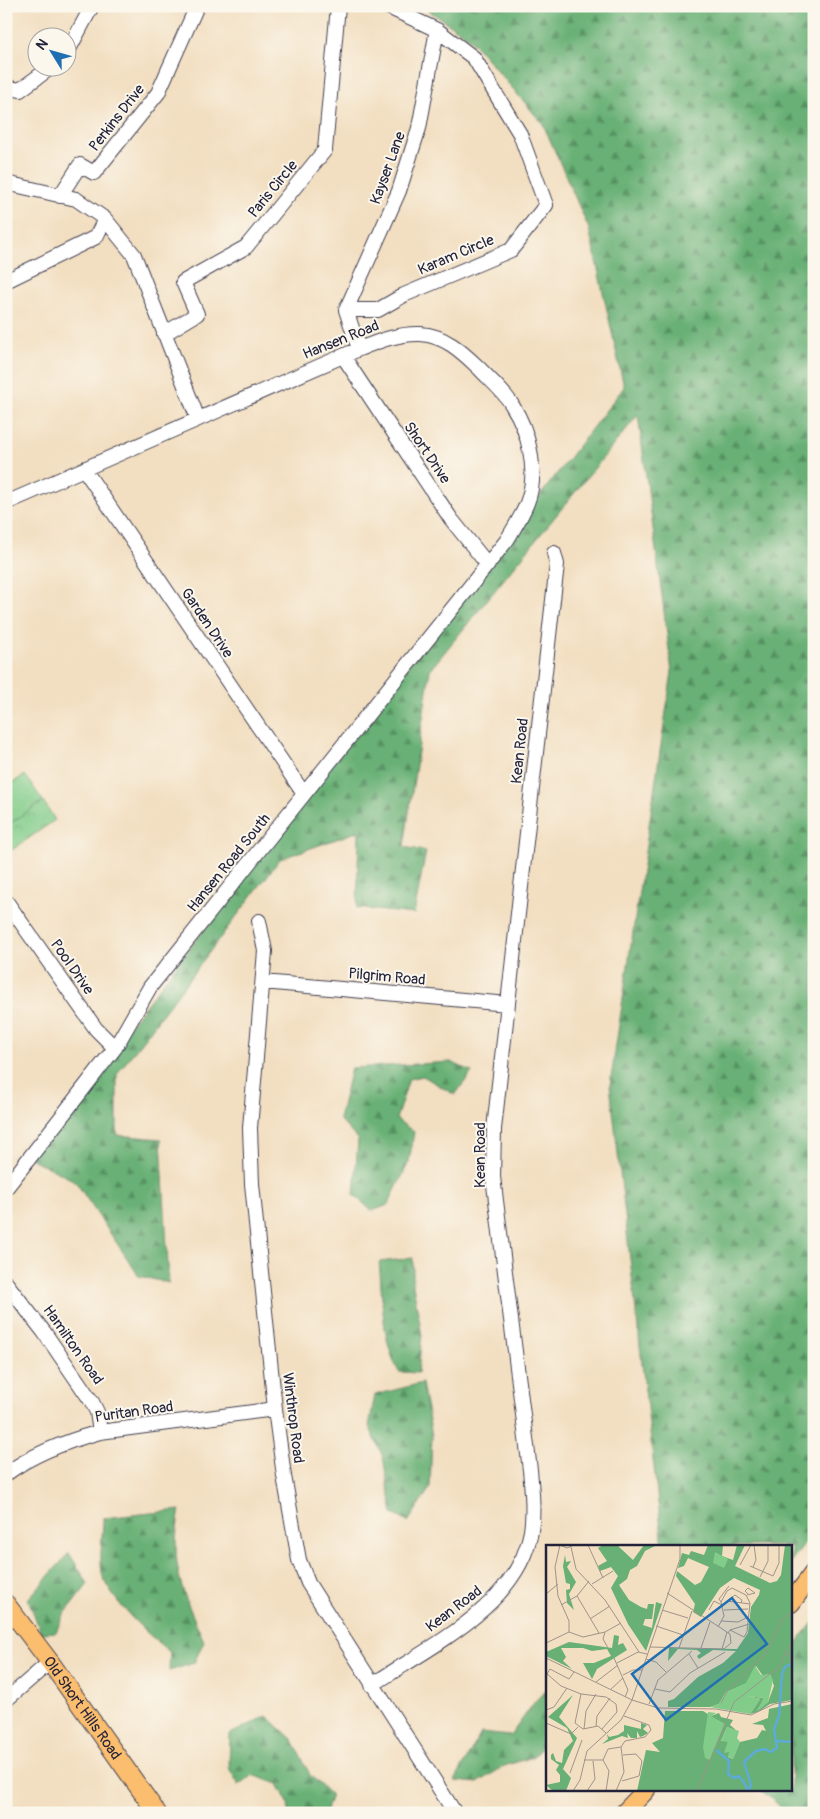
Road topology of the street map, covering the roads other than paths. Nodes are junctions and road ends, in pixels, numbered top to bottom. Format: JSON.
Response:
{"nodes":[{"id":1,"x":92,"y":6,"type":"edge"},
{"id":2,"x":197,"y":6,"type":"edge"},
{"id":3,"x":338,"y":6,"type":"edge"},
{"id":4,"x":386,"y":6,"type":"edge"},
{"id":5,"x":438,"y":30,"type":"junction"},
{"id":6,"x":78,"y":32,"type":"edge"},
{"id":7,"x":36,"y":78,"type":"edge"},
{"id":8,"x":6,"y":87,"type":"edge"},
{"id":9,"x":6,"y":184,"type":"edge"},
{"id":10,"x":60,"y":196,"type":"junction"},
{"id":11,"x":106,"y":219,"type":"junction"},
{"id":12,"x":6,"y":281,"type":"edge"},
{"id":13,"x":346,"y":310,"type":"junction"},
{"id":14,"x":164,"y":334,"type":"junction"},
{"id":15,"x":359,"y":349,"type":"junction"},
{"id":16,"x":343,"y":356,"type":"junction"},
{"id":17,"x":198,"y":419,"type":"junction"},
{"id":18,"x":84,"y":469,"type":"junction"},
{"id":19,"x":6,"y":504,"type":"edge"},
{"id":20,"x":554,"y":553,"type":"dead end"},
{"id":21,"x":488,"y":565,"type":"junction"},
{"id":22,"x":304,"y":794,"type":"junction"},
{"id":23,"x":6,"y":901,"type":"edge"},
{"id":24,"x":259,"y":921,"type":"dead end"},
{"id":25,"x":263,"y":982,"type":"junction"},
{"id":26,"x":508,"y":1004,"type":"junction"},
{"id":27,"x":115,"y":1048,"type":"junction"},
{"id":28,"x":6,"y":1188,"type":"edge"},
{"id":29,"x":6,"y":1283,"type":"edge"},
{"id":30,"x":275,"y":1409,"type":"junction"},
{"id":31,"x":100,"y":1432,"type":"junction"},
{"id":32,"x":6,"y":1474,"type":"edge"},
{"id":33,"x":814,"y":1572,"type":"edge"},
{"id":34,"x":792,"y":1602,"type":"edge"},
{"id":35,"x":6,"y":1604,"type":"edge"},
{"id":36,"x":50,"y":1662,"type":"junction"},
{"id":37,"x":372,"y":1685,"type":"junction"},
{"id":38,"x":6,"y":1700,"type":"edge"},
{"id":39,"x":644,"y":1792,"type":"edge"},
{"id":40,"x":157,"y":1813,"type":"edge"},
{"id":41,"x":455,"y":1813,"type":"edge"},
{"id":42,"x":624,"y":1813,"type":"edge"}],
"edges":[{"from":1,"to":6,"type":"street"},
{"from":2,"to":10,"type":"street","name":"Perkins Drive"},
{"from":3,"to":14,"type":"street","name":"Paris Circle"},
{"from":4,"to":5,"type":"street","name":"Karam Circle"},
{"from":5,"to":13,"type":"street","name":"Kayser Lane"},
{"from":5,"to":13,"type":"street","name":"Karam Circle"},
{"from":7,"to":8,"type":"street"},
{"from":9,"to":10,"type":"street"},
{"from":10,"to":11,"type":"street"},
{"from":11,"to":12,"type":"street"},
{"from":11,"to":14,"type":"street"},
{"from":13,"to":15,"type":"street"},
{"from":14,"to":17,"type":"street"},
{"from":15,"to":16,"type":"street","name":"Hansen Road"},
{"from":15,"to":21,"type":"street","name":"Hansen Road"},
{"from":16,"to":17,"type":"street","name":"Hansen Road"},
{"from":16,"to":21,"type":"street","name":"Short Drive"},
{"from":17,"to":18,"type":"street","name":"Hansen Road"},
{"from":18,"to":19,"type":"street","name":"Hansen Road"},
{"from":18,"to":22,"type":"street","name":"Garden Drive"},
{"from":20,"to":26,"type":"street","name":"Kean Road"},
{"from":21,"to":22,"type":"street","name":"Hansen Road South"},
{"from":22,"to":27,"type":"street","name":"Hansen Road South"},
{"from":23,"to":27,"type":"street","name":"Pool Drive"},
{"from":24,"to":25,"type":"street","name":"Winthrop Road"},
{"from":25,"to":26,"type":"street","name":"Pilgrim Road"},
{"from":25,"to":30,"type":"street","name":"Winthrop Road"},
{"from":26,"to":37,"type":"street","name":"Kean Road"},
{"from":27,"to":28,"type":"street","name":"Hansen Road South"},
{"from":29,"to":31,"type":"street","name":"Hamilton Road"},
{"from":30,"to":31,"type":"street","name":"Puritan Road"},
{"from":30,"to":37,"type":"street","name":"Winthrop Road"},
{"from":31,"to":32,"type":"street","name":"Puritan Road"},
{"from":33,"to":34,"type":"main road"},
{"from":35,"to":36,"type":"main road","name":"Old Short Hills Road"},
{"from":36,"to":38,"type":"street"},
{"from":36,"to":40,"type":"main road","name":"Old Short Hills Road"},
{"from":37,"to":41,"type":"street","name":"Winthrop Road"},
{"from":39,"to":42,"type":"main road"}]}
